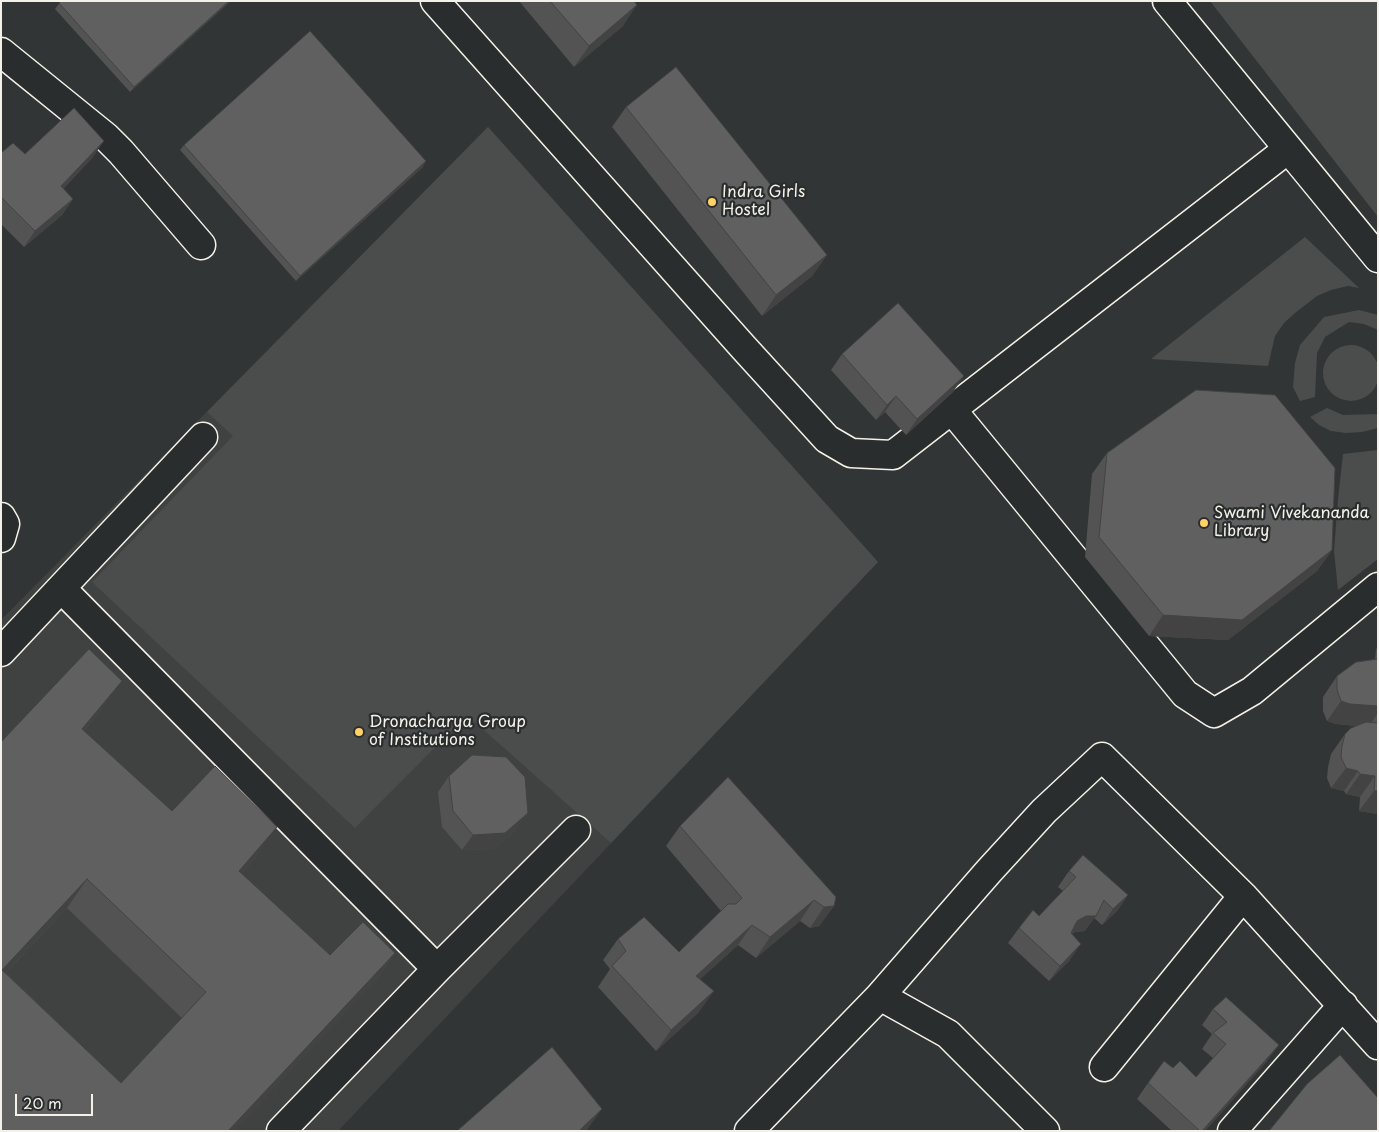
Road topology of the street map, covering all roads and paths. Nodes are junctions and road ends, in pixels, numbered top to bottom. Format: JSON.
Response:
{"nodes":[{"id":1,"x":435,"y":1,"type":"edge"},
{"id":2,"x":1167,"y":1,"type":"edge"},
{"id":3,"x":1,"y":52,"type":"edge"},
{"id":4,"x":1288,"y":148,"type":"junction"},
{"id":5,"x":201,"y":244,"type":"dead end"},
{"id":6,"x":1378,"y":258,"type":"edge"},
{"id":7,"x":952,"y":410,"type":"junction"},
{"id":8,"x":203,"y":436,"type":"dead end"},
{"id":9,"x":1,"y":517,"type":"edge"},
{"id":10,"x":1,"y":538,"type":"edge"},
{"id":11,"x":1378,"y":587,"type":"edge"},
{"id":12,"x":62,"y":589,"type":"junction"},
{"id":13,"x":1,"y":652,"type":"edge"},
{"id":14,"x":576,"y":830,"type":"dead end"},
{"id":15,"x":1243,"y":896,"type":"junction"},
{"id":16,"x":437,"y":969,"type":"junction"},
{"id":17,"x":880,"y":996,"type":"junction"},
{"id":18,"x":1343,"y":1005,"type":"junction"},
{"id":19,"x":1378,"y":1045,"type":"edge"},
{"id":20,"x":1104,"y":1067,"type":"dead end"},
{"id":21,"x":281,"y":1131,"type":"edge"},
{"id":22,"x":749,"y":1131,"type":"edge"},
{"id":23,"x":1044,"y":1131,"type":"edge"},
{"id":24,"x":1232,"y":1131,"type":"edge"}],
"edges":[{"from":1,"to":7,"type":"street"},
{"from":2,"to":4,"type":"street"},
{"from":3,"to":5,"type":"street"},
{"from":4,"to":6,"type":"street"},
{"from":4,"to":7,"type":"street"},
{"from":7,"to":11,"type":"street"},
{"from":8,"to":12,"type":"street"},
{"from":9,"to":10,"type":"street"},
{"from":12,"to":13,"type":"street"},
{"from":12,"to":16,"type":"street"},
{"from":14,"to":16,"type":"street"},
{"from":15,"to":17,"type":"street"},
{"from":15,"to":18,"type":"street"},
{"from":15,"to":20,"type":"street"},
{"from":16,"to":21,"type":"street"},
{"from":17,"to":22,"type":"street"},
{"from":17,"to":23,"type":"street"},
{"from":18,"to":19,"type":"street"},
{"from":18,"to":24,"type":"street"}]}
